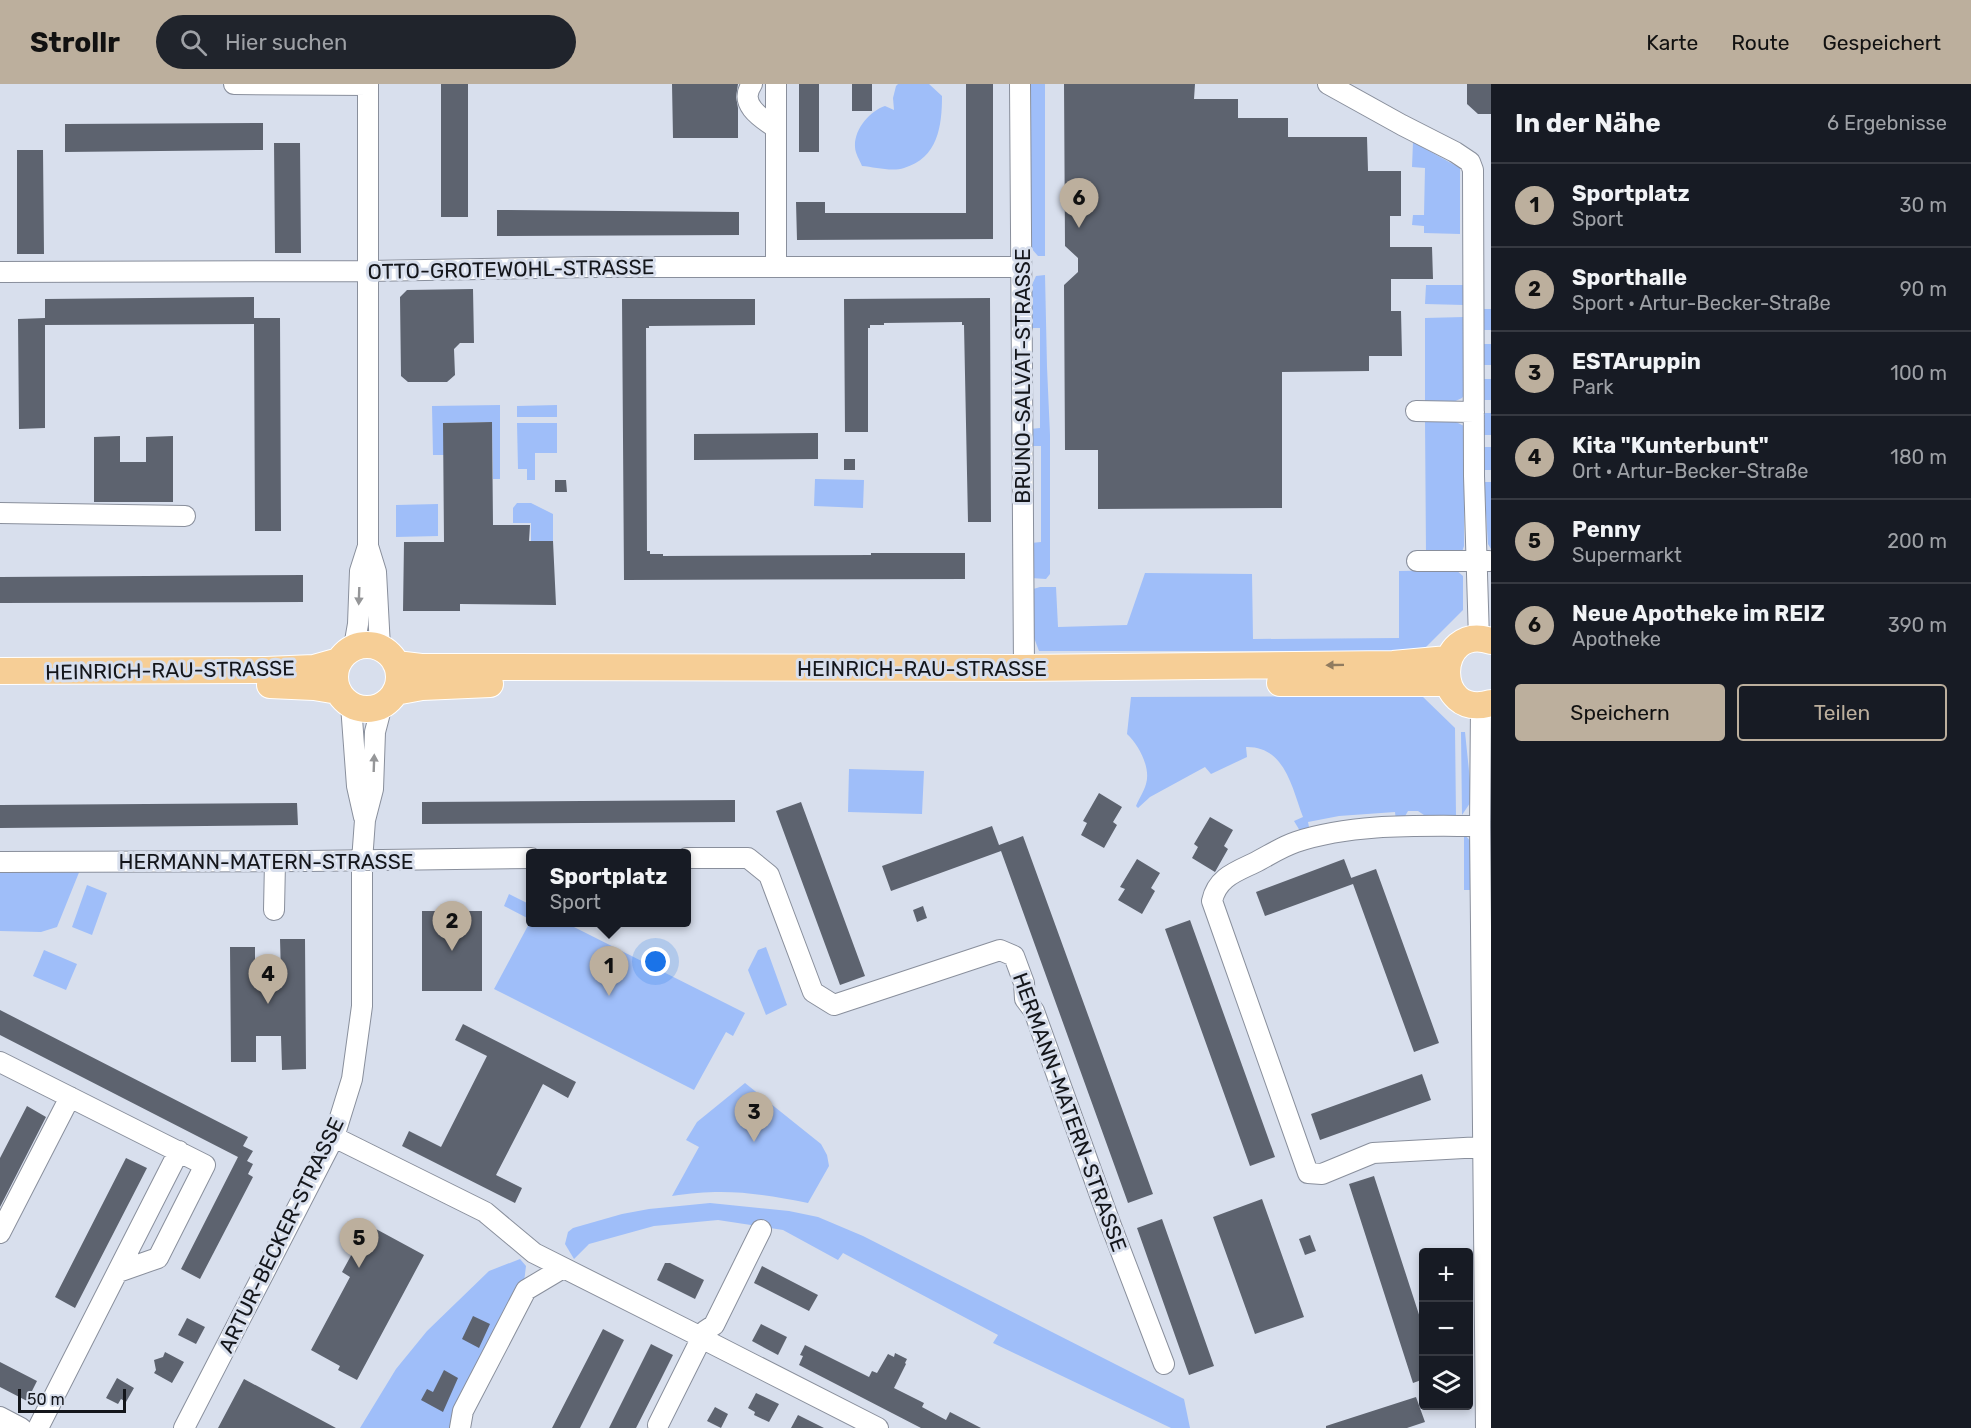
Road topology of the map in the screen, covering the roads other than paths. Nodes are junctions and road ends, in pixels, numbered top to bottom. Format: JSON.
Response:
{"nodes":[{"id":1,"x":234,"y":84,"type":"edge"},
{"id":2,"x":752,"y":84,"type":"edge"},
{"id":3,"x":776,"y":84,"type":"edge"},
{"id":4,"x":1020,"y":84,"type":"edge"},
{"id":5,"x":1328,"y":84,"type":"edge"},
{"id":6,"x":368,"y":85,"type":"edge"},
{"id":7,"x":776,"y":128,"type":"junction"},
{"id":8,"x":776,"y":267,"type":"junction"},
{"id":9,"x":1021,"y":267,"type":"junction"},
{"id":10,"x":368,"y":271,"type":"junction"},
{"id":11,"x":0,"y":272,"type":"edge"},
{"id":12,"x":1416,"y":411,"type":"dead end"},
{"id":13,"x":1474,"y":412,"type":"junction"},
{"id":14,"x":1483,"y":476,"type":"edge"},
{"id":15,"x":0,"y":513,"type":"edge"},
{"id":16,"x":185,"y":516,"type":"dead end"},
{"id":17,"x":368,"y":546,"type":"junction"},
{"id":18,"x":1417,"y":561,"type":"dead end"},
{"id":19,"x":1484,"y":561,"type":"edge"},
{"id":20,"x":1485,"y":640,"type":"edge"},
{"id":21,"x":346,"y":654,"type":"junction"},
{"id":22,"x":388,"y":655,"type":"junction"},
{"id":23,"x":1024,"y":668,"type":"junction"},
{"id":24,"x":0,"y":671,"type":"edge"},
{"id":25,"x":1448,"y":671,"type":"junction"},
{"id":26,"x":0,"y":686,"type":"edge"},
{"id":27,"x":345,"y":698,"type":"junction"},
{"id":28,"x":389,"y":699,"type":"junction"},
{"id":29,"x":1486,"y":704,"type":"edge"},
{"id":30,"x":365,"y":820,"type":"junction"},
{"id":31,"x":1480,"y":826,"type":"junction"},
{"id":32,"x":526,"y":858,"type":"edge"},
{"id":33,"x":691,"y":858,"type":"edge"},
{"id":34,"x":362,"y":861,"type":"junction"},
{"id":35,"x":0,"y":862,"type":"edge"},
{"id":36,"x":275,"y":862,"type":"junction"},
{"id":37,"x":1486,"y":877,"type":"edge"},
{"id":38,"x":274,"y":910,"type":"dead end"},
{"id":39,"x":0,"y":1062,"type":"edge"},
{"id":40,"x":70,"y":1097,"type":"junction"},
{"id":41,"x":334,"y":1137,"type":"junction"},
{"id":42,"x":1482,"y":1147,"type":"junction"},
{"id":43,"x":178,"y":1151,"type":"junction"},
{"id":44,"x":761,"y":1230,"type":"dead end"},
{"id":45,"x":0,"y":1233,"type":"edge"},
{"id":46,"x":534,"y":1253,"type":"junction"},
{"id":47,"x":1487,"y":1266,"type":"edge"},
{"id":48,"x":563,"y":1268,"type":"junction"},
{"id":49,"x":118,"y":1272,"type":"junction"},
{"id":50,"x":526,"y":1290,"type":"junction"},
{"id":51,"x":1488,"y":1334,"type":"edge"},
{"id":52,"x":706,"y":1337,"type":"junction"},
{"id":53,"x":1164,"y":1364,"type":"dead end"},
{"id":54,"x":0,"y":1418,"type":"edge"},
{"id":55,"x":658,"y":1425,"type":"dead end"},
{"id":56,"x":21,"y":1428,"type":"edge"},
{"id":57,"x":38,"y":1428,"type":"edge"},
{"id":58,"x":184,"y":1428,"type":"edge"},
{"id":59,"x":460,"y":1428,"type":"edge"},
{"id":60,"x":878,"y":1428,"type":"edge"},
{"id":61,"x":1486,"y":1428,"type":"edge"}],
"edges":[{"from":1,"to":6,"type":"street"},
{"from":2,"to":7,"type":"street"},
{"from":3,"to":7,"type":"street"},
{"from":4,"to":9,"type":"street","name":"BRUNO-SALVAT-STRASSE"},
{"from":5,"to":13,"type":"street"},
{"from":6,"to":10,"type":"street"},
{"from":7,"to":8,"type":"street"},
{"from":8,"to":9,"type":"street","name":"OTTO-GROTEWOHL-STRASSE"},
{"from":8,"to":10,"type":"street","name":"OTTO-GROTEWOHL-STRASSE"},
{"from":9,"to":23,"type":"street","name":"BRUNO-SALVAT-STRASSE"},
{"from":10,"to":11,"type":"street","name":"OTTO-GROTEWOHL-STRASSE"},
{"from":10,"to":17,"type":"street"},
{"from":12,"to":13,"type":"street"},
{"from":13,"to":14,"type":"street"},
{"from":14,"to":19,"type":"street"},
{"from":15,"to":16,"type":"street"},
{"from":17,"to":21,"type":"street","one_way":true},
{"from":17,"to":22,"type":"street"},
{"from":18,"to":19,"type":"street"},
{"from":19,"to":20,"type":"street"},
{"from":20,"to":25,"type":"main road"},
{"from":21,"to":22,"type":"main road"},
{"from":21,"to":24,"type":"main road","name":"HEINRICH-RAU-STRASSE"},
{"from":21,"to":27,"type":"main road"},
{"from":22,"to":23,"type":"main road","name":"HEINRICH-RAU-STRASSE"},
{"from":22,"to":28,"type":"main road"},
{"from":25,"to":23,"type":"main road","name":"HEINRICH-RAU-STRASSE","one_way":true},
{"from":25,"to":28,"type":"main road","name":"HEINRICH-RAU-STRASSE"},
{"from":25,"to":29,"type":"main road"},
{"from":26,"to":27,"type":"main road","name":"HEINRICH-RAU-STRASSE"},
{"from":27,"to":28,"type":"main road"},
{"from":27,"to":30,"type":"street","name":"ARTUR-BECKER-STRASSE"},
{"from":30,"to":28,"type":"street","name":"ARTUR-BECKER-STRASSE","one_way":true},
{"from":29,"to":31,"type":"street"},
{"from":30,"to":34,"type":"street","name":"ARTUR-BECKER-STRASSE"},
{"from":31,"to":37,"type":"street"},
{"from":31,"to":42,"type":"street"},
{"from":32,"to":34,"type":"street","name":"HERMANN-MATERN-STRASSE"},
{"from":33,"to":53,"type":"street","name":"HERMANN-MATERN-STRASSE"},
{"from":34,"to":36,"type":"street","name":"HERMANN-MATERN-STRASSE"},
{"from":34,"to":41,"type":"street","name":"ARTUR-BECKER-STRASSE"},
{"from":35,"to":36,"type":"street","name":"HERMANN-MATERN-STRASSE"},
{"from":36,"to":38,"type":"street"},
{"from":37,"to":42,"type":"street"},
{"from":39,"to":40,"type":"street"},
{"from":40,"to":43,"type":"street"},
{"from":40,"to":45,"type":"street"},
{"from":41,"to":46,"type":"street"},
{"from":41,"to":58,"type":"street","name":"ARTUR-BECKER-STRASSE"},
{"from":42,"to":47,"type":"street"},
{"from":43,"to":49,"type":"street"},
{"from":43,"to":49,"type":"street"},
{"from":44,"to":52,"type":"street"},
{"from":46,"to":48,"type":"street"},
{"from":46,"to":50,"type":"street"},
{"from":47,"to":51,"type":"street"},
{"from":48,"to":50,"type":"street"},
{"from":48,"to":52,"type":"street"},
{"from":49,"to":57,"type":"street"},
{"from":50,"to":59,"type":"street"},
{"from":51,"to":61,"type":"street"},
{"from":52,"to":55,"type":"street"},
{"from":52,"to":60,"type":"street"},
{"from":54,"to":56,"type":"street"}]}
